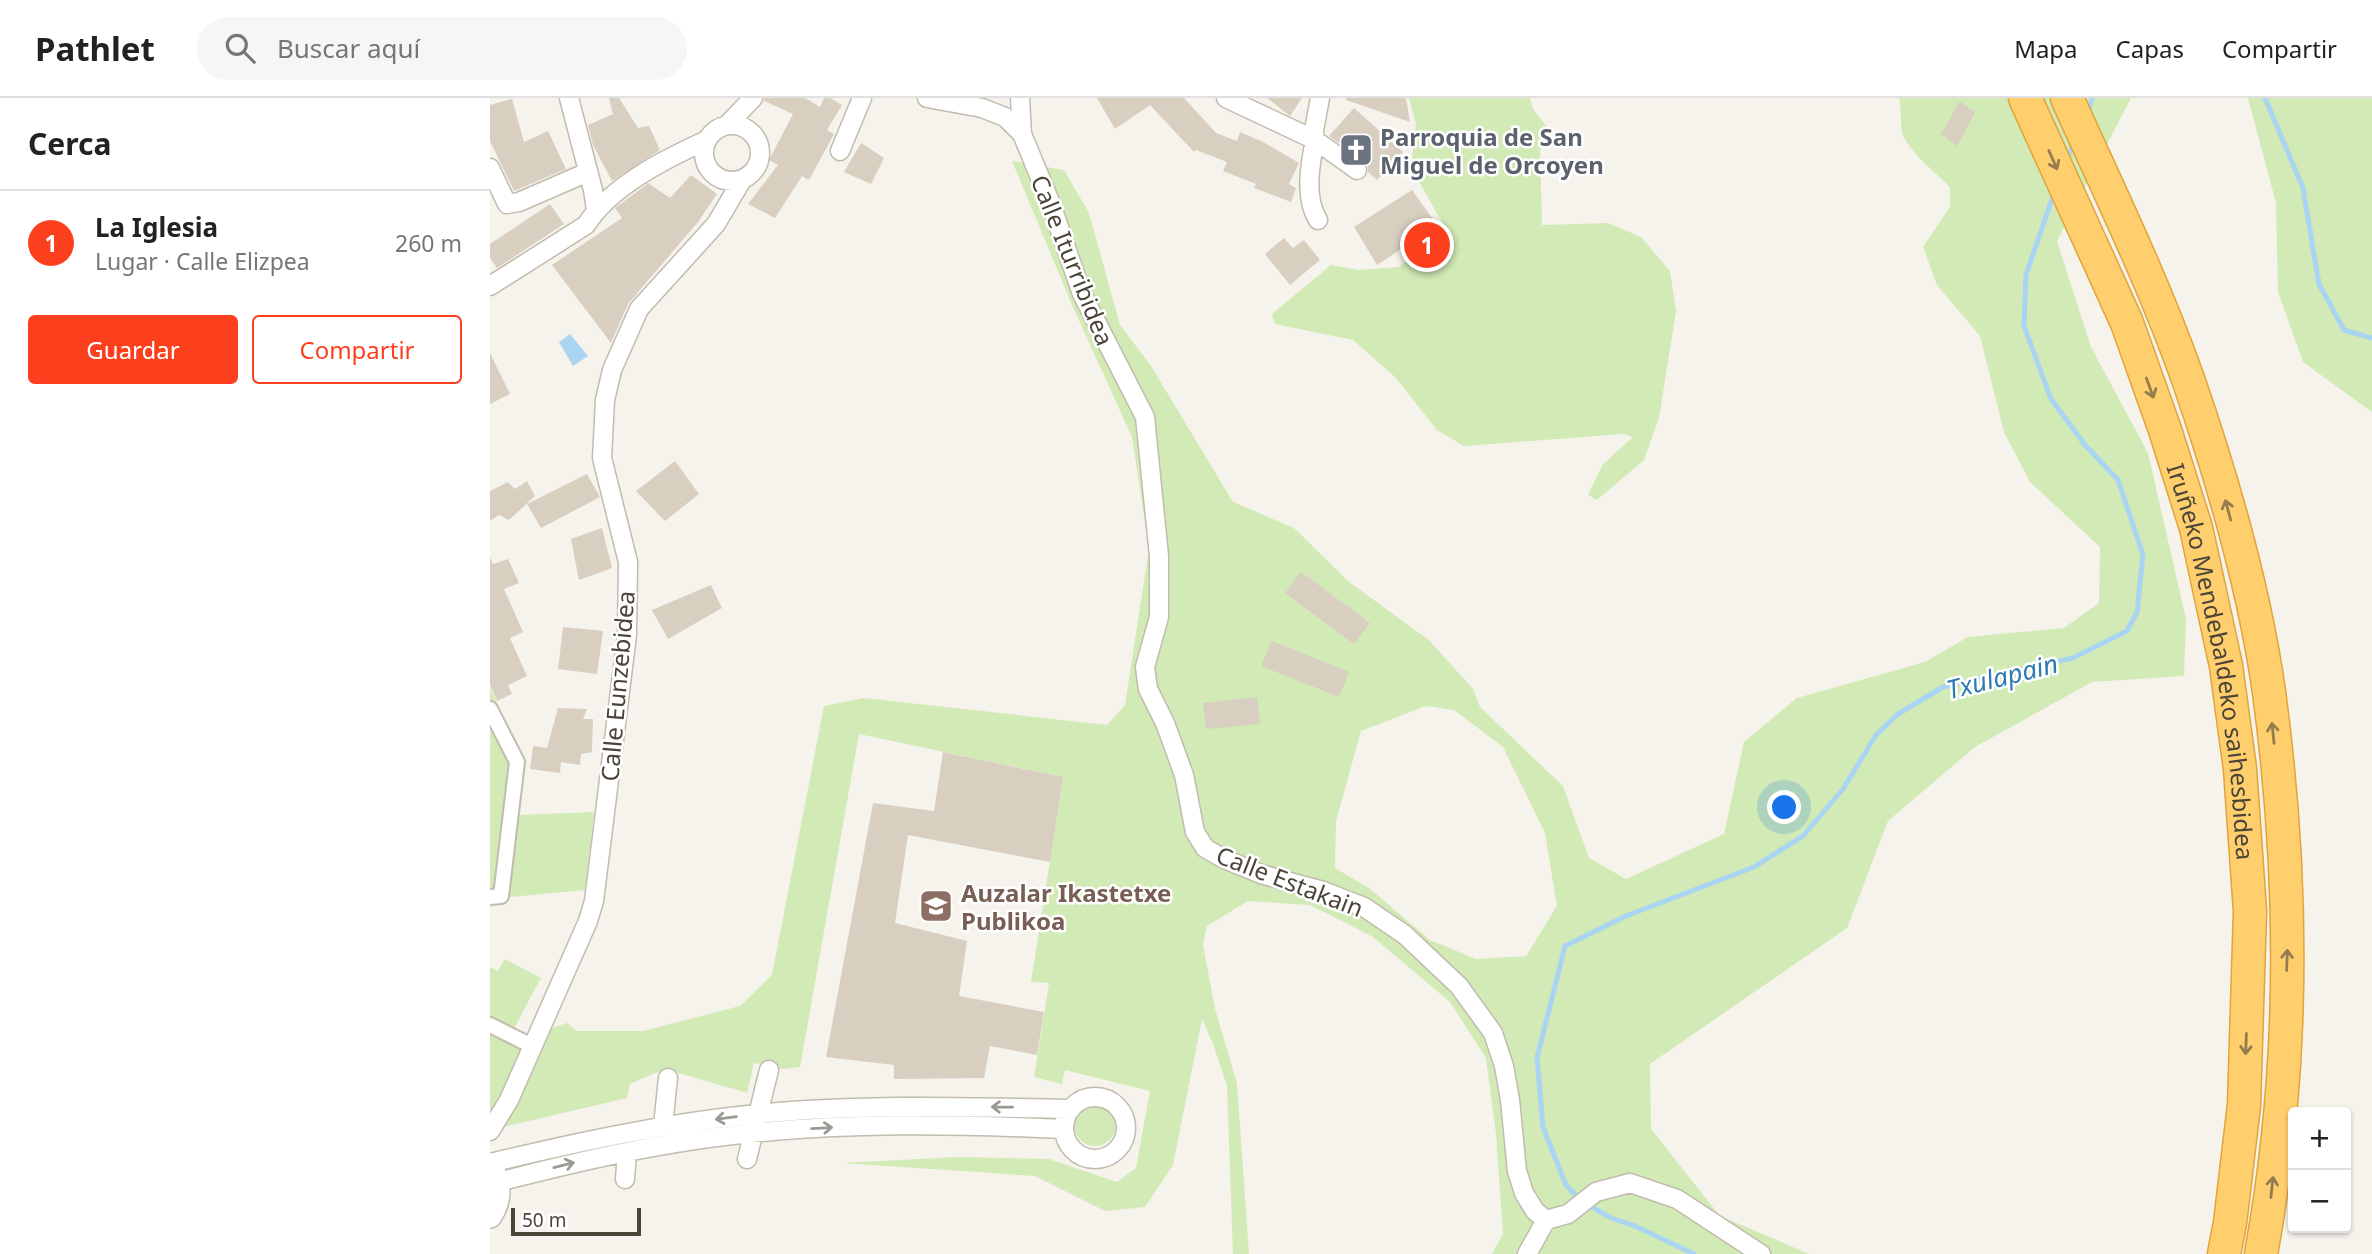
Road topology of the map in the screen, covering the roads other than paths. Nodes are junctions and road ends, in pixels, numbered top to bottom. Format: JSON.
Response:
{"nodes":[{"id":1,"x":569,"y":98,"type":"edge"},
{"id":2,"x":753,"y":98,"type":"edge"},
{"id":3,"x":862,"y":98,"type":"edge"},
{"id":4,"x":927,"y":98,"type":"edge"},
{"id":5,"x":1020,"y":98,"type":"edge"},
{"id":6,"x":1226,"y":98,"type":"edge"},
{"id":7,"x":1320,"y":98,"type":"edge"},
{"id":8,"x":2025,"y":98,"type":"edge"},
{"id":9,"x":2067,"y":98,"type":"edge"},
{"id":10,"x":727,"y":125,"type":"junction"},
{"id":11,"x":1022,"y":134,"type":"junction"},
{"id":12,"x":707,"y":140,"type":"junction"},
{"id":13,"x":1315,"y":140,"type":"junction"},
{"id":14,"x":840,"y":151,"type":"dead end"},
{"id":15,"x":490,"y":168,"type":"edge"},
{"id":16,"x":1357,"y":170,"type":"dead end"},
{"id":17,"x":588,"y":173,"type":"junction"},
{"id":18,"x":742,"y":180,"type":"junction"},
{"id":19,"x":596,"y":210,"type":"junction"},
{"id":20,"x":1318,"y":220,"type":"dead end"},
{"id":21,"x":490,"y":286,"type":"edge"},
{"id":22,"x":1145,"y":417,"type":"joint"},
{"id":23,"x":490,"y":709,"type":"edge"},
{"id":24,"x":490,"y":897,"type":"edge"},
{"id":25,"x":490,"y":1025,"type":"edge"},
{"id":26,"x":532,"y":1046,"type":"junction"},
{"id":27,"x":769,"y":1070,"type":"dead end"},
{"id":28,"x":668,"y":1078,"type":"dead end"},
{"id":29,"x":1070,"y":1109,"type":"junction"},
{"id":30,"x":758,"y":1114,"type":"junction"},
{"id":31,"x":663,"y":1126,"type":"junction"},
{"id":32,"x":1064,"y":1129,"type":"junction"},
{"id":33,"x":490,"y":1131,"type":"edge"},
{"id":34,"x":754,"y":1132,"type":"junction"},
{"id":35,"x":626,"y":1152,"type":"junction"},
{"id":36,"x":747,"y":1159,"type":"dead end"},
{"id":37,"x":493,"y":1170,"type":"edge"},
{"id":38,"x":625,"y":1179,"type":"dead end"},
{"id":39,"x":490,"y":1216,"type":"edge"},
{"id":40,"x":1546,"y":1220,"type":"junction"},
{"id":41,"x":1527,"y":1254,"type":"edge"},
{"id":42,"x":1761,"y":1254,"type":"edge"},
{"id":43,"x":2224,"y":1254,"type":"edge"},
{"id":44,"x":2261,"y":1254,"type":"edge"}],
"edges":[{"from":1,"to":17,"type":"street"},
{"from":2,"to":10,"type":"street"},
{"from":3,"to":14,"type":"street"},
{"from":4,"to":11,"type":"street"},
{"from":5,"to":11,"type":"street","name":"Calle Iturribidea"},
{"from":6,"to":13,"type":"street"},
{"from":7,"to":13,"type":"street"},
{"from":8,"to":43,"type":"highway","name":"Iruñeko Mendebaldeko saihesbidea","one_way":true},
{"from":44,"to":9,"type":"highway","name":"Iruñeko Mendebaldeko saihesbidea","one_way":true},
{"from":10,"to":12,"type":"street"},
{"from":10,"to":18,"type":"street"},
{"from":11,"to":22,"type":"street","name":"Calle Iturribidea"},
{"from":12,"to":18,"type":"street"},
{"from":12,"to":19,"type":"street"},
{"from":13,"to":16,"type":"street"},
{"from":13,"to":20,"type":"street"},
{"from":15,"to":17,"type":"street"},
{"from":17,"to":19,"type":"street"},
{"from":18,"to":26,"type":"street","name":"Calle Eunzebidea"},
{"from":19,"to":21,"type":"street"},
{"from":22,"to":40,"type":"street","name":"Calle Estakain"},
{"from":23,"to":24,"type":"street"},
{"from":25,"to":26,"type":"street"},
{"from":26,"to":33,"type":"street","name":"Calle Eunzebidea"},
{"from":27,"to":30,"type":"street"},
{"from":28,"to":31,"type":"street"},
{"from":29,"to":30,"type":"street","one_way":true},
{"from":29,"to":32,"type":"street"},
{"from":29,"to":32,"type":"street"},
{"from":30,"to":31,"type":"street","one_way":true},
{"from":30,"to":34,"type":"street"},
{"from":31,"to":37,"type":"street"},
{"from":34,"to":32,"type":"street","one_way":true},
{"from":34,"to":35,"type":"street"},
{"from":34,"to":36,"type":"street"},
{"from":37,"to":35,"type":"street","one_way":true},
{"from":35,"to":38,"type":"street"},
{"from":37,"to":39,"type":"street"},
{"from":40,"to":41,"type":"street"},
{"from":40,"to":42,"type":"street"}]}
